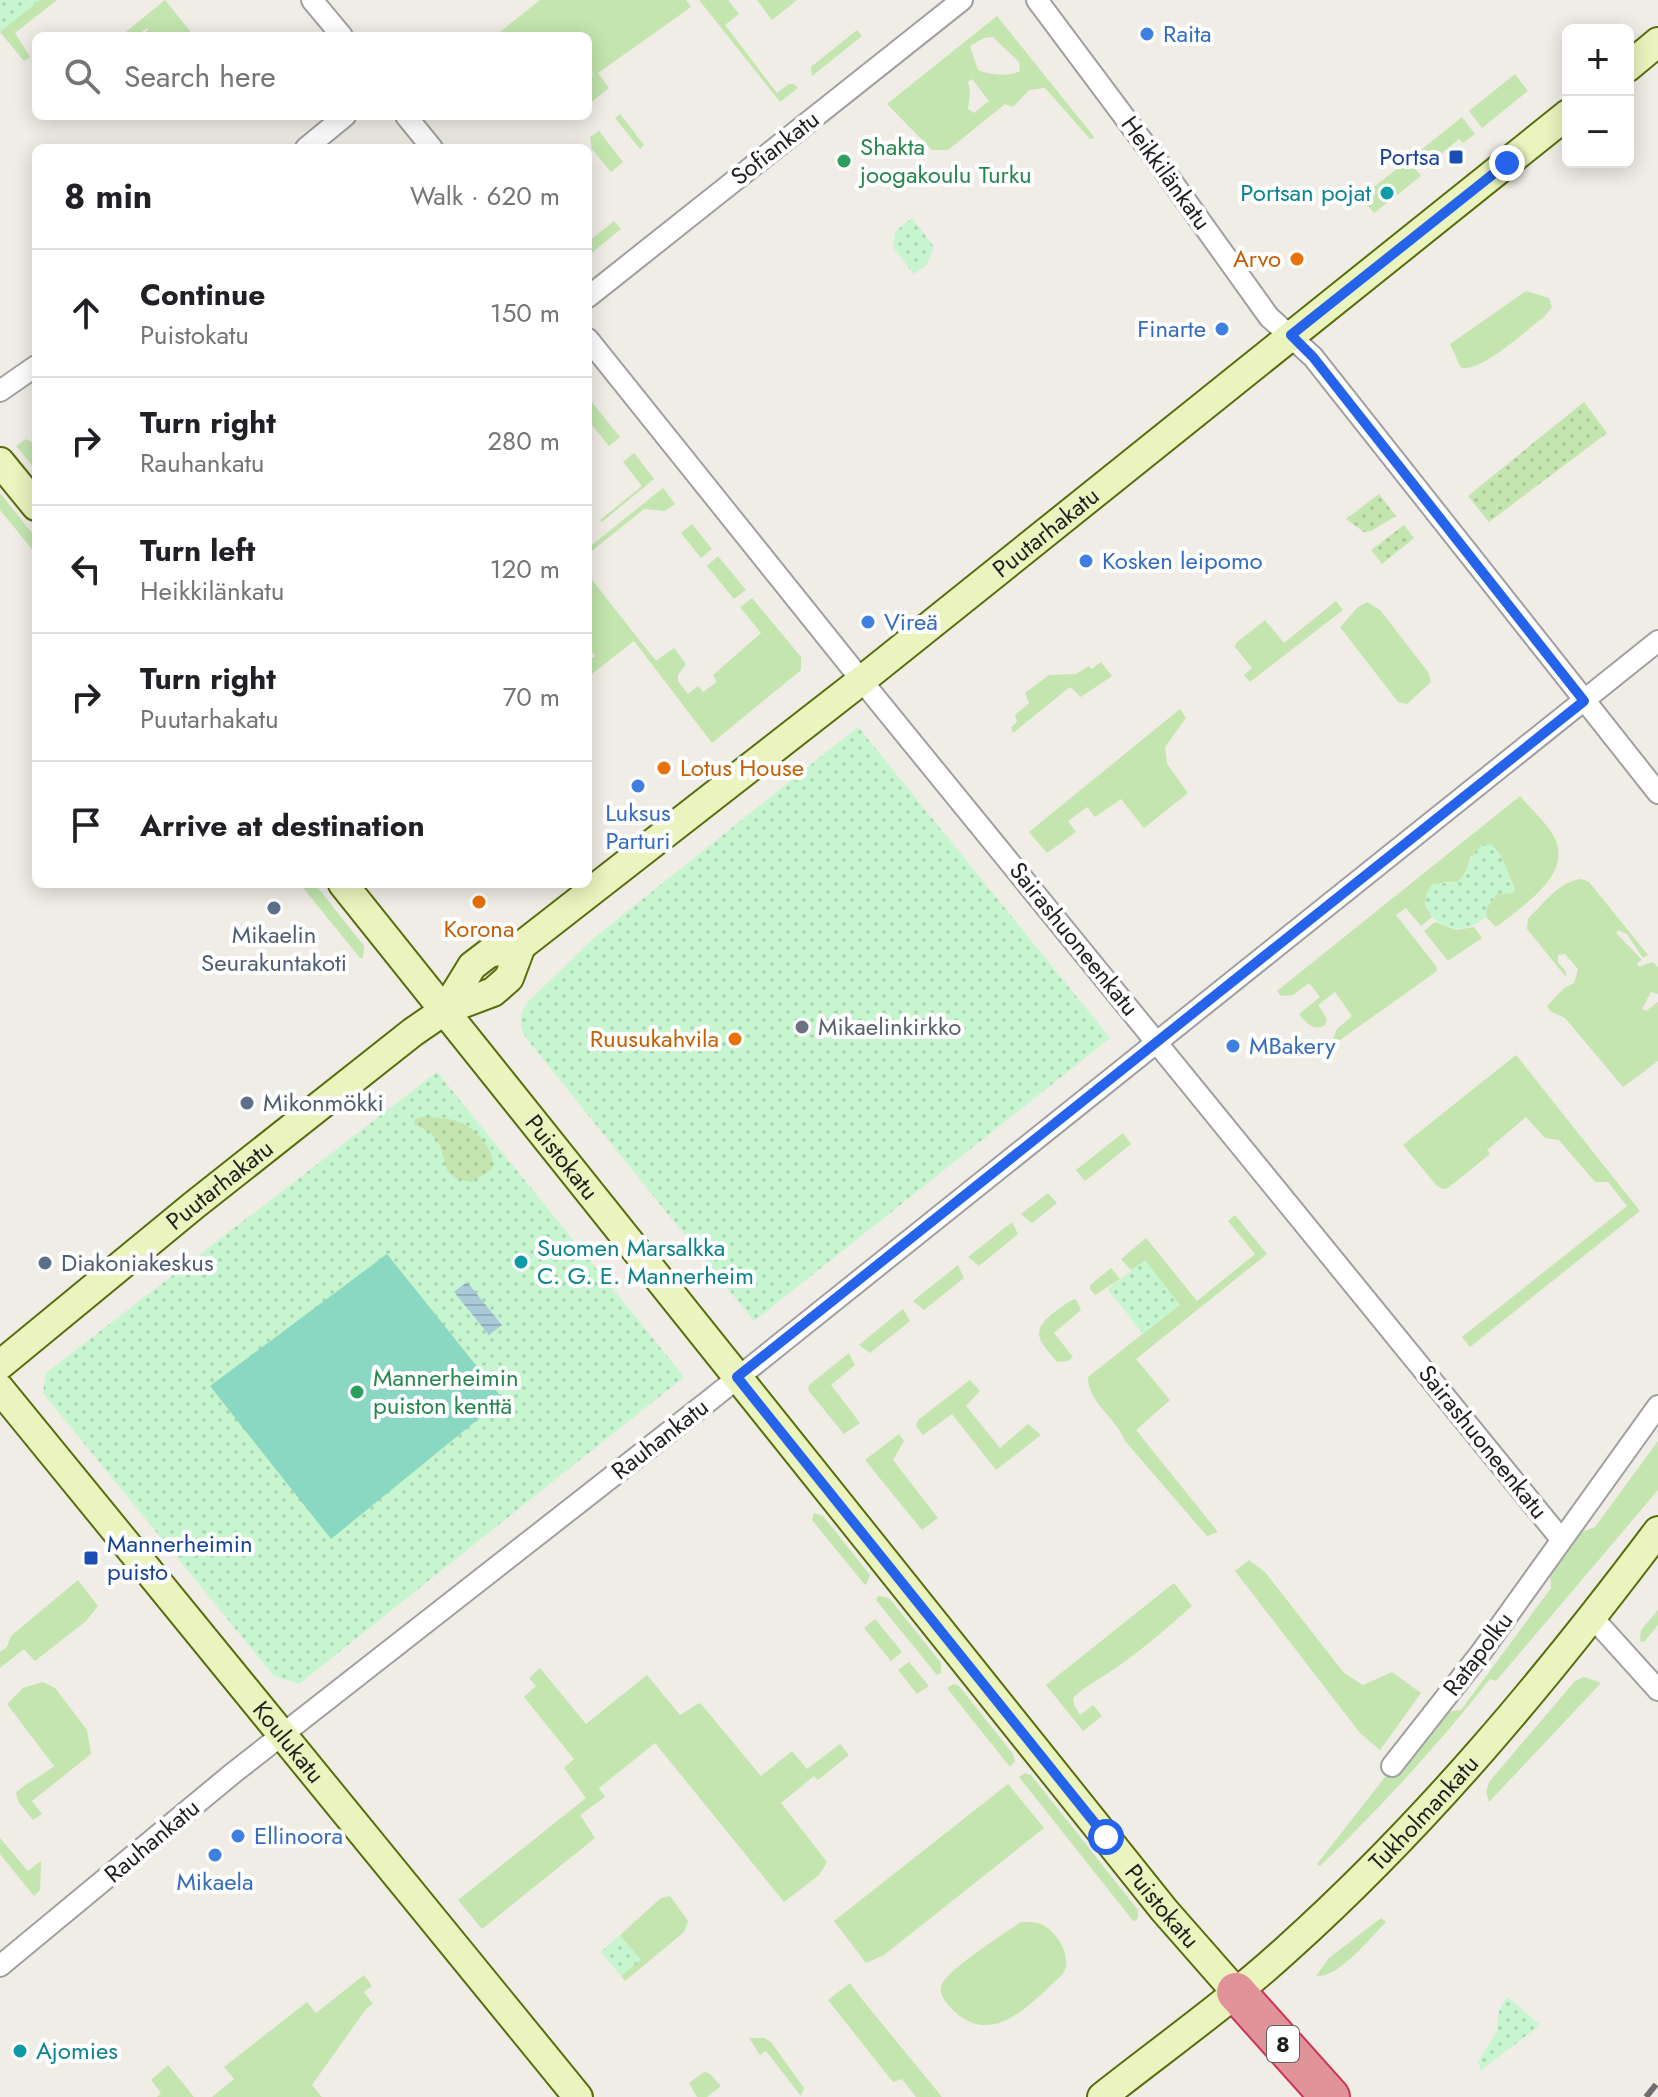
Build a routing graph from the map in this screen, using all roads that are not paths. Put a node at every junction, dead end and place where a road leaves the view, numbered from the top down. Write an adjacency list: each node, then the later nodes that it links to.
1 (312, 0): 4 (street)
2 (962, 0): 12 (street, Sofiankatu)
3 (1037, 0): 13 (street, Heikkilänkatu)
4 (339, 32)
5 (1658, 42): 6 (main road)
6 (1634, 62)
7 (1562, 119): 13 (main road, Puutarhakatu)
8 (340, 120): 10 (street)
9 (409, 120): 11 (street)
10 (311, 144)
11 (429, 144)
12 (592, 294)
13 (1291, 335): 20 (main road, Puutarhakatu); 21 (street, Heikkilänkatu)
14 (592, 344): 20 (street, Sairashuoneenkatu)
15 (32, 369): 16 (street)
16 (0, 391)
17 (0, 462): 18 (main road)
18 (32, 501)
19 (1658, 641): 21 (street, Rauhankatu)
20 (862, 680): 24 (main road, Puutarhakatu); 25 (street, Sairashuoneenkatu)
21 (1584, 701): 22 (street, Heikkilänkatu); 25 (street, Rauhankatu)
22 (1658, 793)
23 (346, 888): 24 (main road, Puistokatu / 8)
24 (445, 1010): 26 (main road, Puutarhakatu); 27 (main road, Puistokatu / 8)
25 (1158, 1042): 27 (street, Rauhankatu); 31 (street, Sairashuoneenkatu)
26 (0, 1365)
27 (737, 1377): 35 (street, Rauhankatu); 38 (main road, Puistokatu / 8)
28 (0, 1389): 35 (main road, Koulukatu)
29 (1658, 1406): 31 (street, Ratapolku)
30 (1658, 1531): 33 (main road, Tukholmankatu)
31 (1561, 1539): 36 (street, Ratapolku)
32 (1658, 1553): 33 (main road, Tukholmankatu)
33 (1593, 1618): 34 (street); 38 (main road, Tukholmankatu)
34 (1658, 1690)
35 (282, 1734): 37 (street, Rauhankatu); 39 (main road, Koulukatu)
36 (1392, 1766)
37 (0, 1966)
38 (1236, 1992): 40 (main road, Tukholmankatu); 41 (highway, Puistokatu / 8)
39 (578, 2097)
40 (1102, 2097)
41 (1330, 2097)

